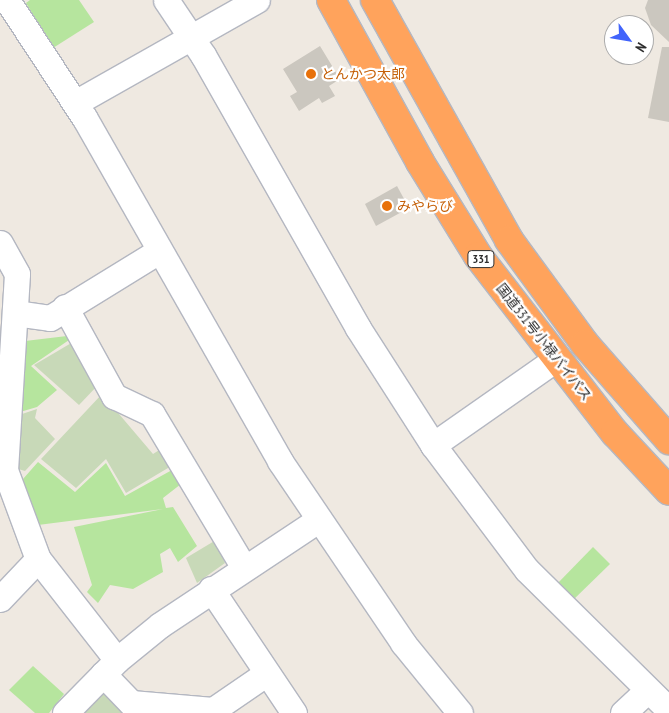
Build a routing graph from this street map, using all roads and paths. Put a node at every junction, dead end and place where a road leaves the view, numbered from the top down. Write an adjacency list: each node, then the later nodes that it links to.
1 (7, 0): 7 (street)
2 (166, 0): 6 (street)
3 (257, 0): 6 (street)
4 (331, 0): 12 (highway, 国道331号小禄バイパス / 331)
5 (375, 0): 13 (highway, 331)
6 (191, 36): 7 (street); 14 (street)
7 (75, 103): 9 (street)
8 (0, 243): 11 (street)
9 (159, 251): 10 (street); 17 (street)
10 (65, 308): 11 (street); 19 (street)
11 (14, 313): 16 (street)
12 (556, 359): 14 (street); 15 (highway, 国道331号小禄バイパス / 331)
13 (669, 440)
14 (433, 445): 24 (street)
15 (669, 491)
16 (6, 495): 18 (street)
17 (318, 520): 19 (street); 28 (street)
18 (38, 560): 21 (street); 22 (street)
19 (244, 568): 20 (street)
20 (211, 589): 22 (street); 23 (street)
21 (0, 599)
22 (110, 667): 23 (street); 26 (street)
23 (267, 673): 27 (street)
24 (647, 691): 25 (street); 29 (street)
25 (669, 710)
26 (65, 713)
27 (294, 713)
28 (460, 713)
29 (623, 713)

